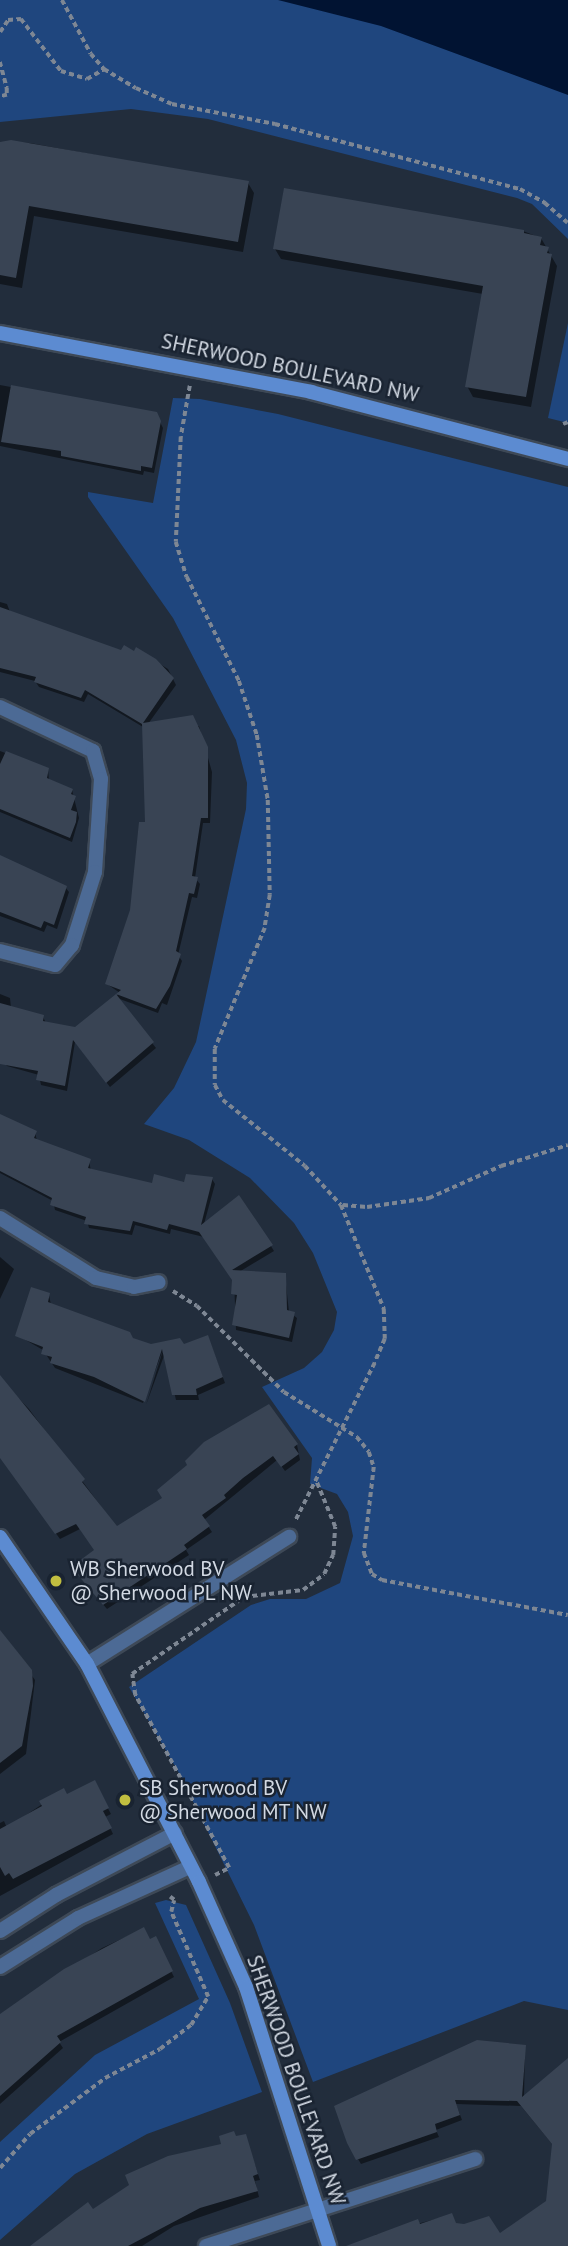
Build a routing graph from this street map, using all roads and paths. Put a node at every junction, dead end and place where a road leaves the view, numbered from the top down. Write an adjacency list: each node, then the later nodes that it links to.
1 (62, 0): 4 (path)
2 (0, 32): 4 (path)
3 (0, 62): 5 (path)
4 (104, 69): 6 (path)
5 (0, 97)
6 (568, 223)
7 (0, 333): 8 (street, SHERWOOD BOULEVARD NW)
8 (194, 368): 9 (street, SHERWOOD BOULEVARD NW); 13 (path)
9 (568, 459)
10 (0, 708): 11 (street)
11 (0, 951)
12 (568, 1145): 13 (path)
13 (341, 1205): 16 (path)
14 (0, 1218): 15 (street)
15 (159, 1282): 16 (path)
16 (341, 1426): 17 (path); 22 (path)
17 (316, 1481): 19 (path); 26 (path)
18 (0, 1537): 21 (street, SHERWOOD BOULEVARD NW)
19 (289, 1537): 23 (street)
20 (0, 1548): 21 (street, SHERWOOD BOULEVARD NW)
21 (17, 1563): 23 (street, SHERWOOD BOULEVARD NW)
22 (568, 1615)
23 (87, 1664): 24 (street, SHERWOOD BOULEVARD NW)
24 (175, 1833): 25 (street, SHERWOOD BOULEVARD NW); 28 (street)
25 (190, 1867): 29 (street); 32 (street, SHERWOOD BOULEVARD NW)
26 (229, 1868)
27 (168, 1897): 31 (path)
28 (0, 1931)
29 (0, 1967)
30 (475, 2160): 32 (street)
31 (0, 2168)
32 (318, 2210): 33 (street); 34 (street, SHERWOOD BOULEVARD NW)
33 (206, 2246)
34 (329, 2246)

